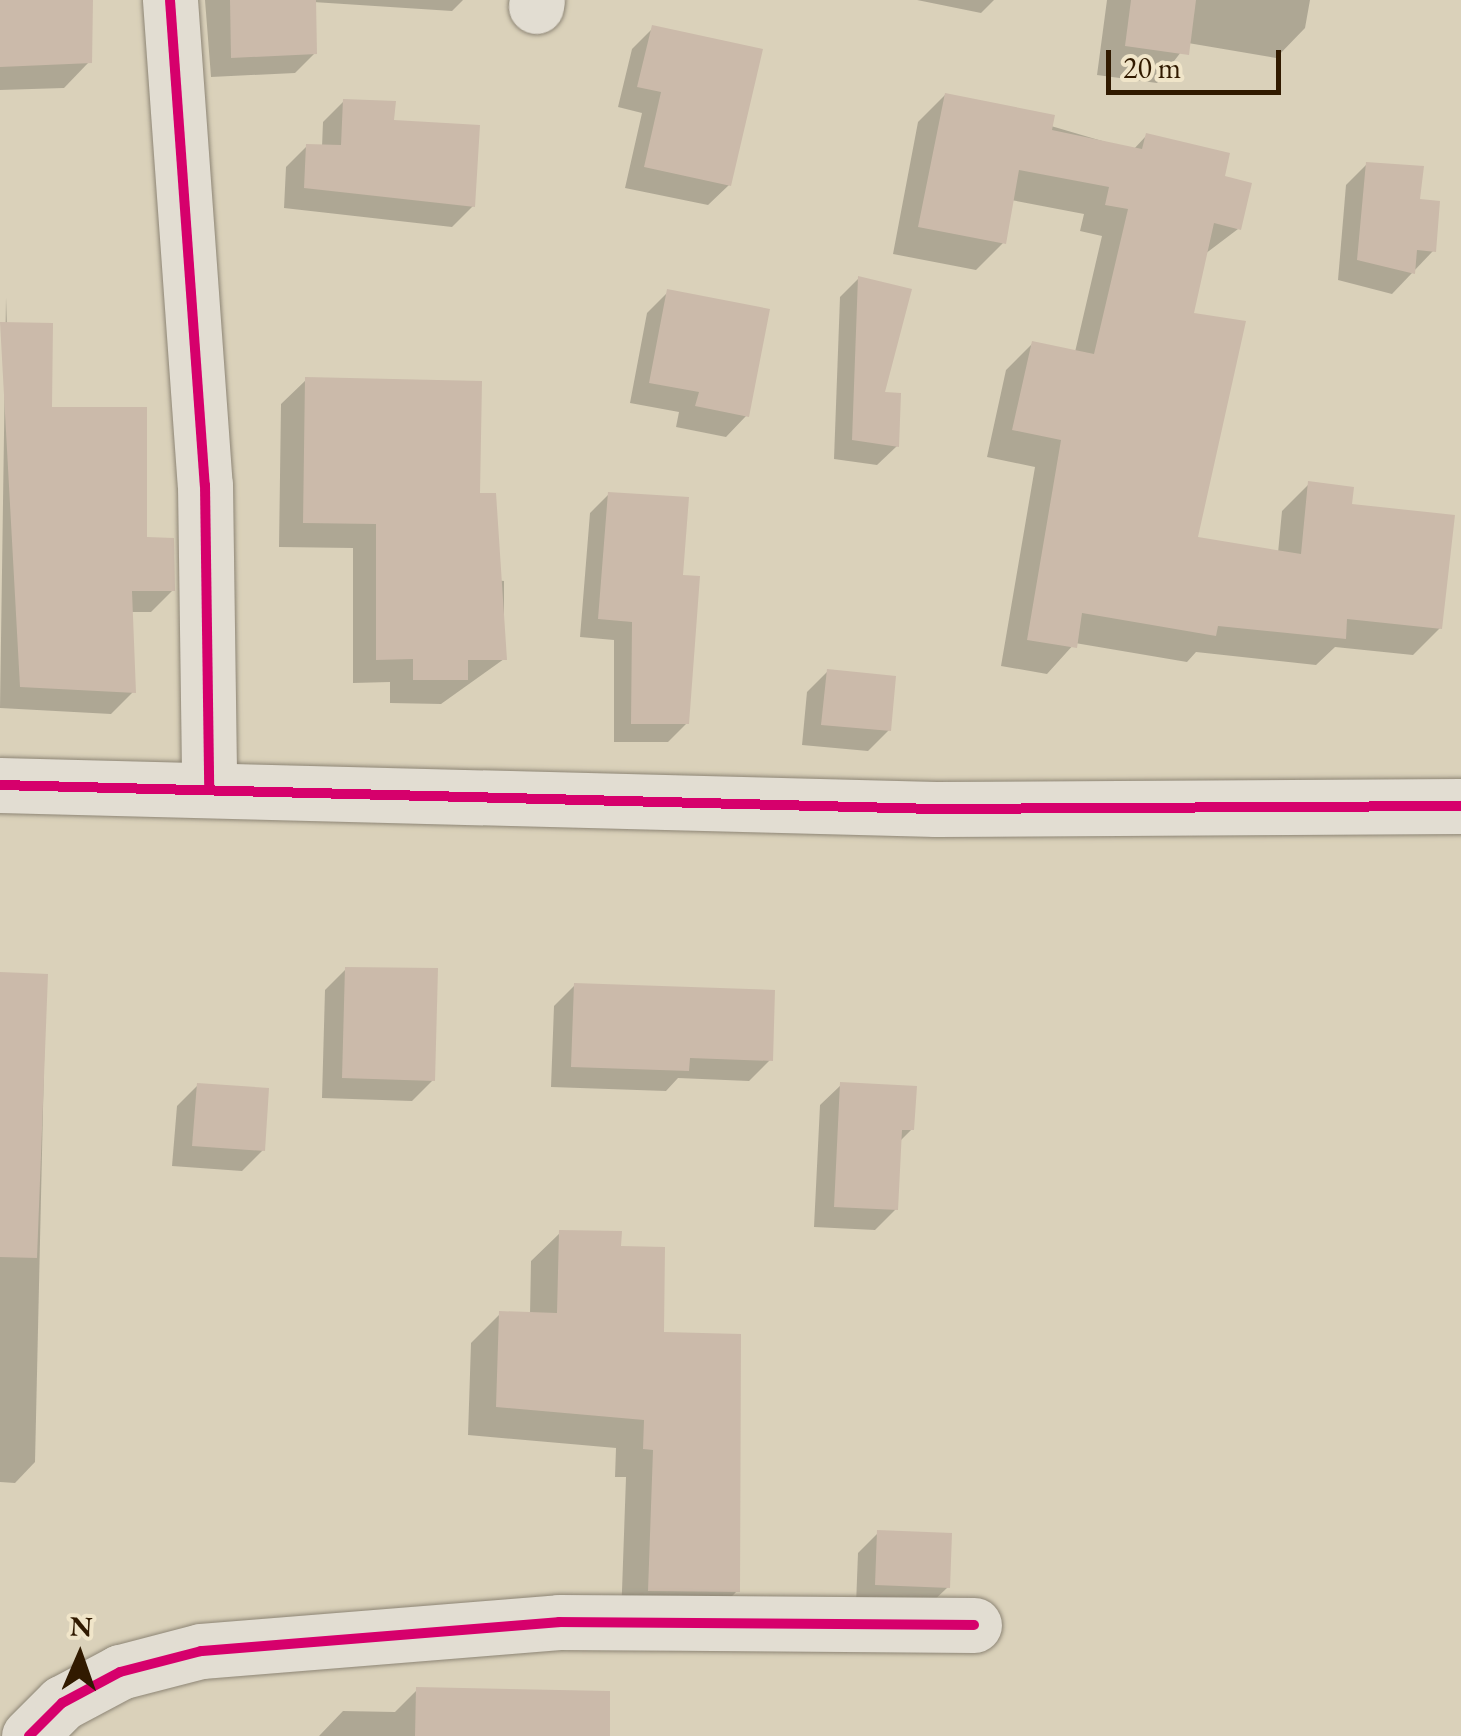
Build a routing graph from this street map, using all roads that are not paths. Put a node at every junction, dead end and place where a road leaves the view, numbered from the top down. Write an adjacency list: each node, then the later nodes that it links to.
1 (170, 0): 3 (street)
2 (0, 785): 3 (street)
3 (209, 786): 4 (street)
4 (1461, 806)
5 (974, 1626): 6 (street)
6 (29, 1736)

